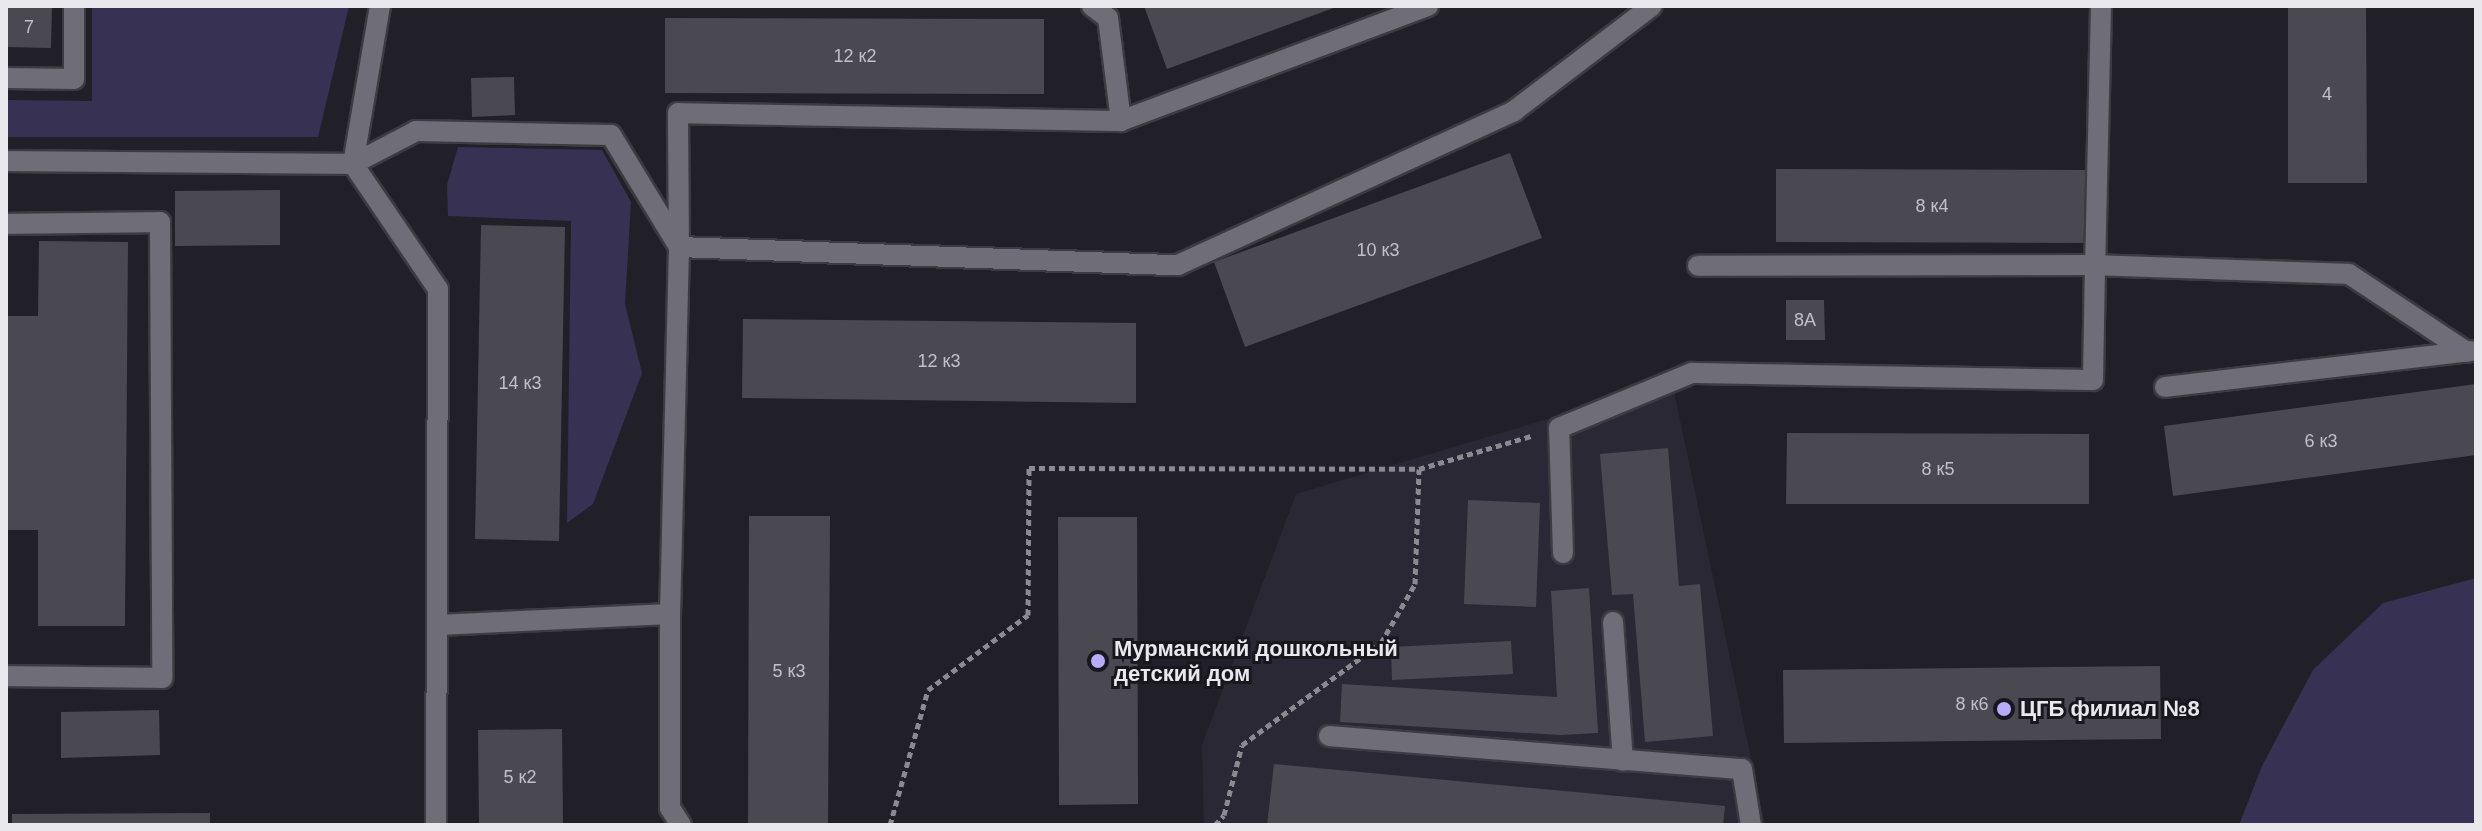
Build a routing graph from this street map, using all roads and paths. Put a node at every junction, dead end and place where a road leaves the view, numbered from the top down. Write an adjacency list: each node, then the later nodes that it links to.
1 (74, 6): 7 (lane)
2 (380, 6): 10 (lane)
3 (1092, 6): 8 (lane)
4 (1428, 6): 8 (lane)
5 (1652, 6): 12 (lane)
6 (2101, 6): 13 (lane)
7 (6, 78)
8 (1121, 121): 12 (lane)
9 (6, 161): 10 (lane)
10 (353, 164): 12 (lane); 22 (lane)
11 (6, 224): 23 (lane)
12 (679, 247): 20 (lane)
13 (2095, 265): 14 (lane); 15 (lane); 17 (lane)
14 (1698, 266)
15 (2472, 351): 16 (lane)
16 (2165, 387)
17 (1559, 428): 18 (path); 19 (lane)
18 (1419, 469): 28 (path); 29 (path)
19 (1563, 553)
20 (670, 614): 22 (lane); 27 (lane)
21 (1613, 622): 25 (lane)
22 (437, 625): 26 (lane)
23 (6, 676)
24 (1329, 736): 25 (lane)
25 (1623, 761): 30 (lane)
26 (436, 825)
27 (681, 825)
28 (890, 825)
29 (1215, 825)
30 (1751, 825)

